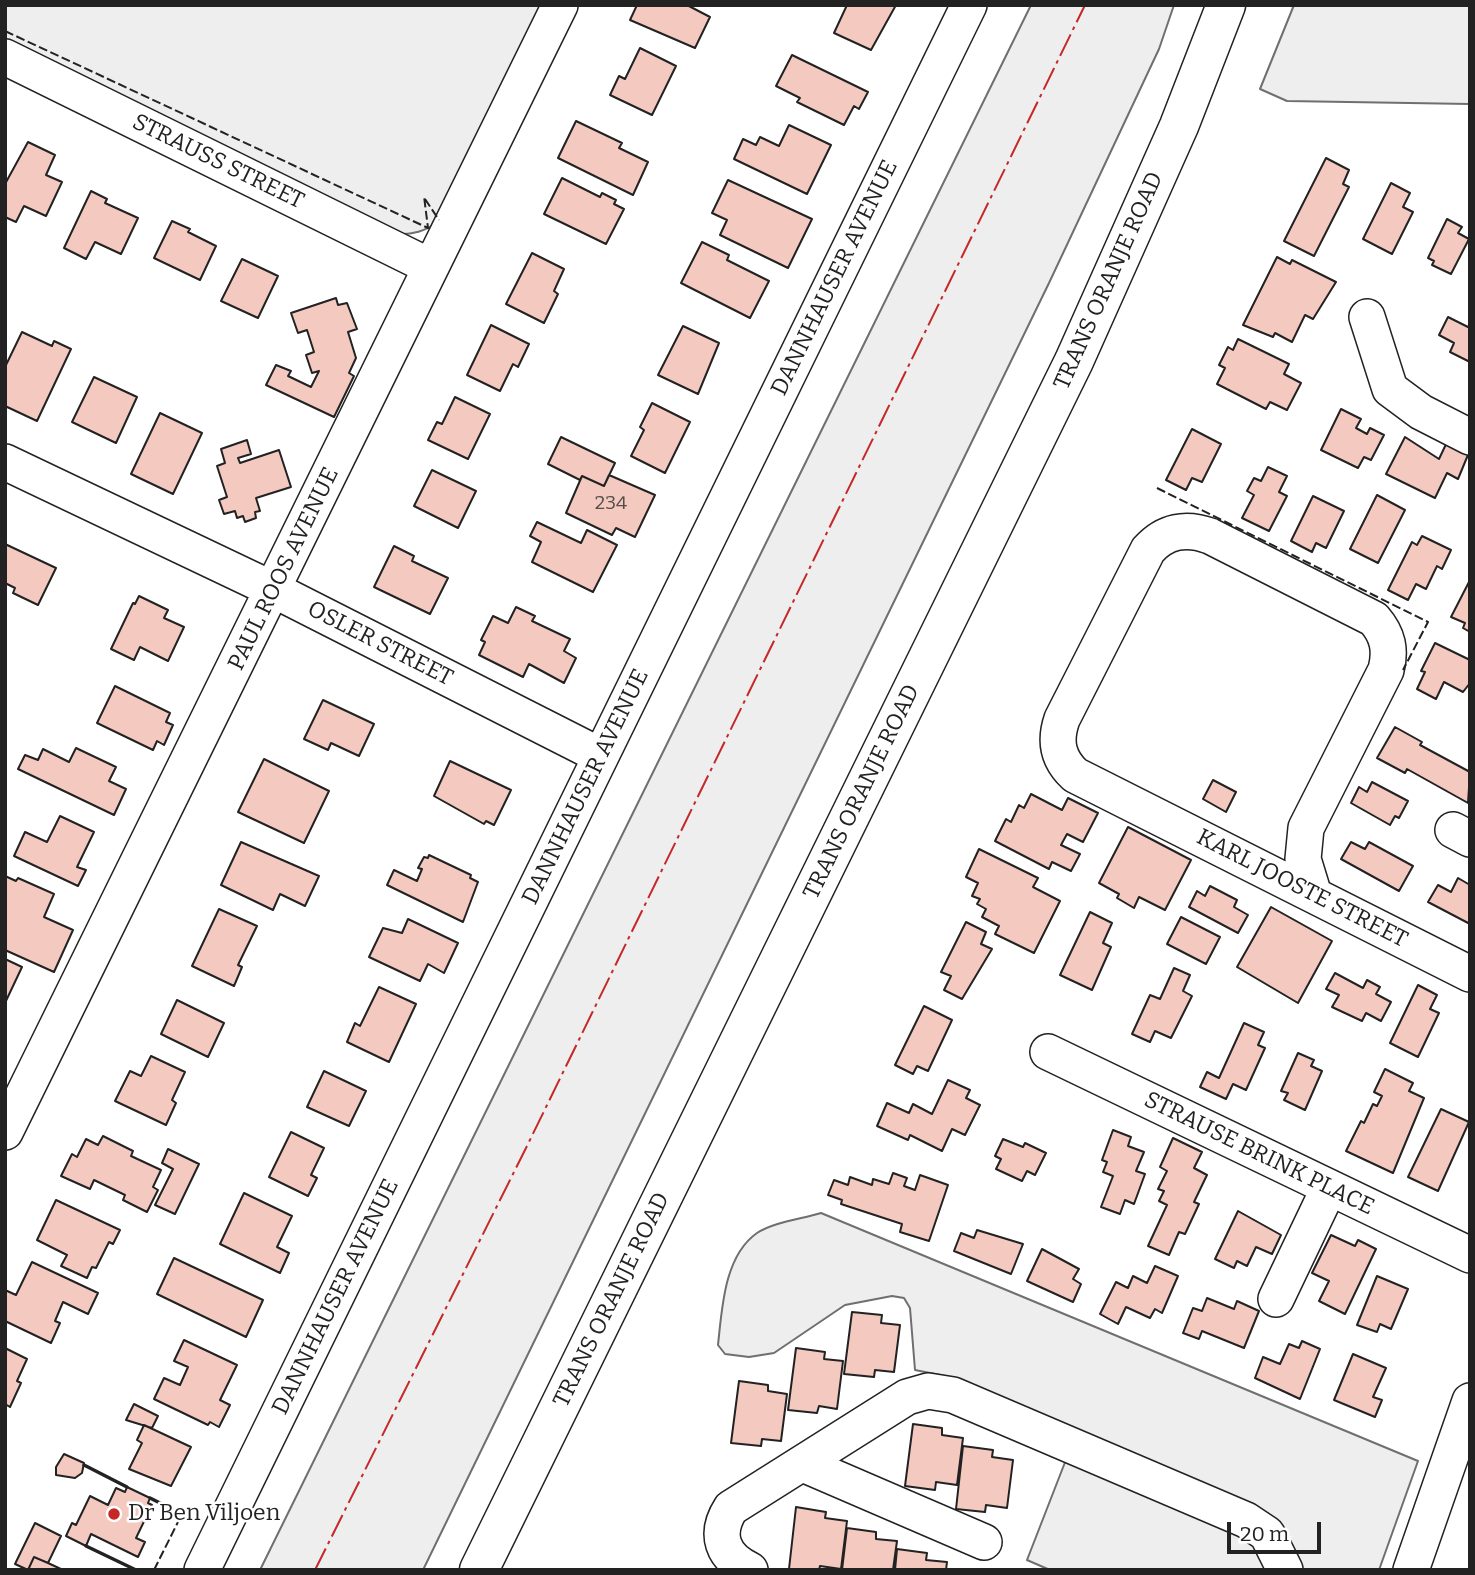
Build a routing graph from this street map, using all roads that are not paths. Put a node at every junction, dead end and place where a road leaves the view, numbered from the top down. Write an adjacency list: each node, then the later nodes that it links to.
1 (560, 5): 5 (street, PAUL ROOS AVENUE)
2 (969, 5): 10 (street, DANNHAUSER AVENUE)
3 (1226, 5): 22 (main road, TRANS ORANJE ROAD)
4 (5, 57): 5 (street, STRAUSS STREET)
5 (431, 267): 9 (street, PAUL ROOS AVENUE)
6 (1367, 317): 7 (street)
7 (1470, 437)
8 (5, 462): 9 (street, OSLER STREET)
9 (274, 590): 10 (street, OSLER STREET); 14 (street, PAUL ROOS AVENUE)
10 (601, 756): 21 (street, DANNHAUSER AVENUE)
11 (1314, 895): 11 (street, KARL JOOSTE STREET); 12 (street, KARL JOOSTE STREET)
12 (1470, 974)
13 (1048, 1052): 15 (street, STRAUSE BRINK PLACE)
14 (5, 1132)
15 (1329, 1188): 16 (street, STRAUSE BRINK PLACE); 17 (street)
16 (1470, 1255)
17 (1276, 1299)
18 (1470, 1401): 25 (street)
19 (803, 1464): 20 (street); 23 (street); 24 (street)
20 (984, 1542)
21 (202, 1570)
22 (479, 1570)
23 (750, 1570)
24 (1285, 1570)
25 (1411, 1570)

